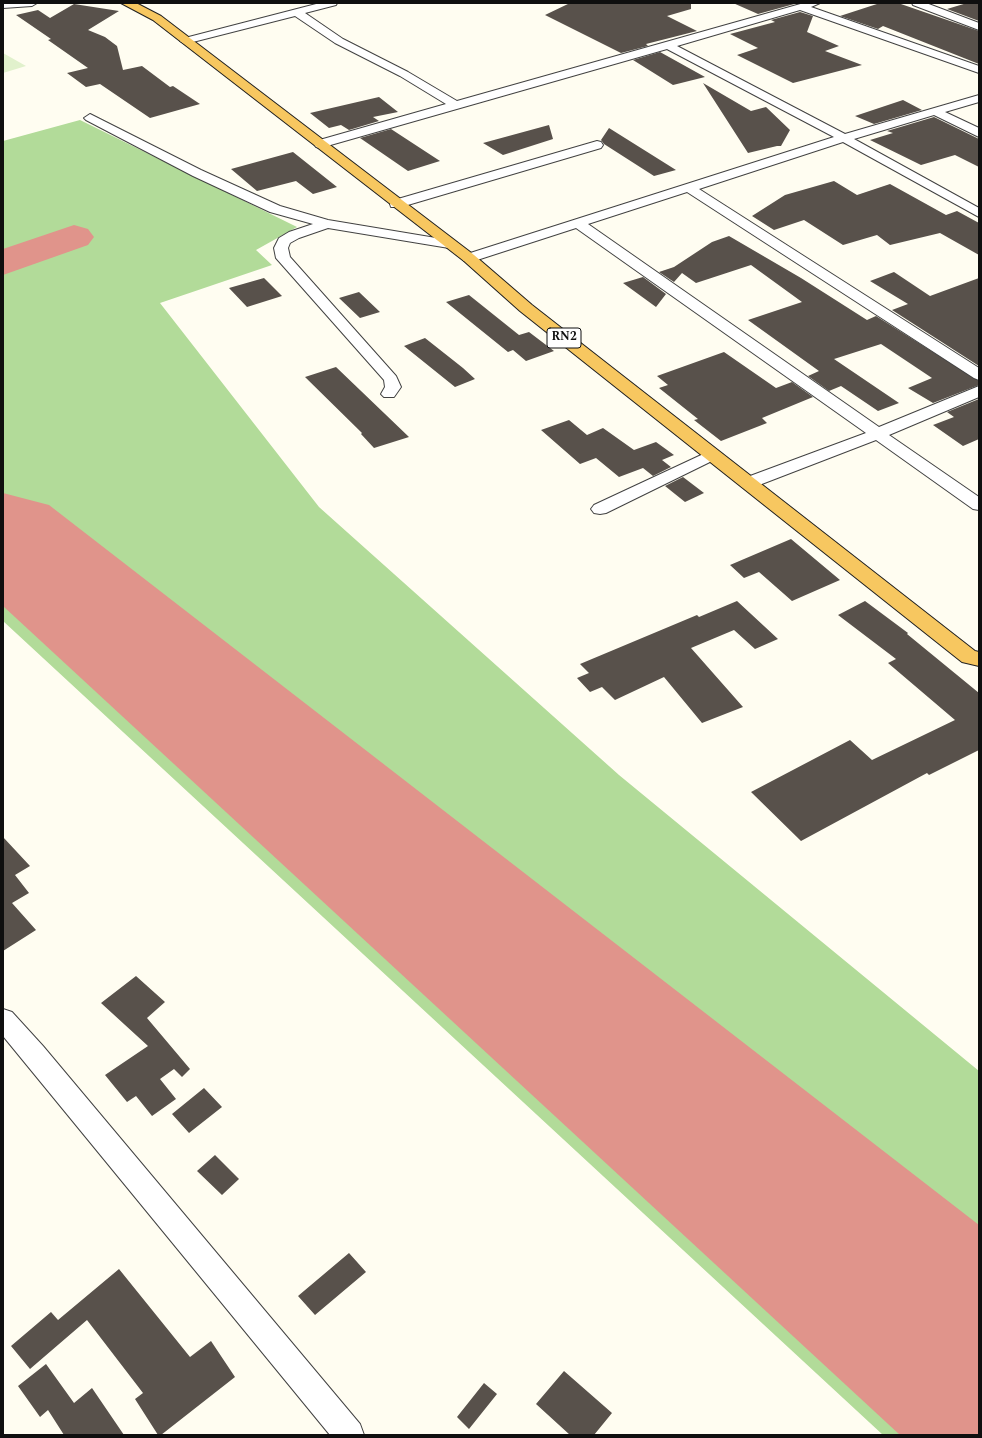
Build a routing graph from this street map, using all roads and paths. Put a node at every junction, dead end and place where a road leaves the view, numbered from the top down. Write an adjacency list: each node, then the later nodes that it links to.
1 (32, 3): 6 (street)
2 (127, 3): 8 (highway, RN2)
3 (332, 3): 9 (street)
4 (815, 3): 7 (street)
5 (918, 3): 10 (street)
6 (3, 5)
7 (800, 7): 12 (street); 13 (street)
8 (148, 8): 11 (highway, RN2)
9 (297, 12): 11 (street); 15 (street)
10 (979, 27)
11 (185, 41): 20 (highway, RN2)
12 (668, 45): 15 (street); 19 (street)
13 (979, 70)
14 (979, 98): 16 (street)
15 (455, 105): 20 (street)
16 (937, 112): 18 (street); 19 (street)
17 (90, 118): 26 (street)
18 (979, 133)
19 (844, 138): 22 (street); 24 (street)
20 (320, 144): 23 (highway, RN2)
21 (596, 146): 23 (street)
22 (688, 187): 25 (street); 29 (street)
23 (396, 204): 27 (highway, RN2)
24 (979, 213)
25 (578, 223): 28 (street); 32 (street)
26 (327, 224): 27 (street); 31 (street)
27 (449, 244): 28 (highway, RN2)
28 (468, 258): 33 (highway, RN2)
29 (979, 375)
30 (979, 391): 32 (street)
31 (390, 394)
32 (877, 434): 34 (street); 35 (street)
33 (712, 455): 34 (highway, RN2); 36 (street)
34 (748, 482): 37 (highway, RN2)
35 (979, 505)
36 (600, 509)
37 (976, 661)
38 (3, 1019): 39 (street)
39 (349, 1435)

